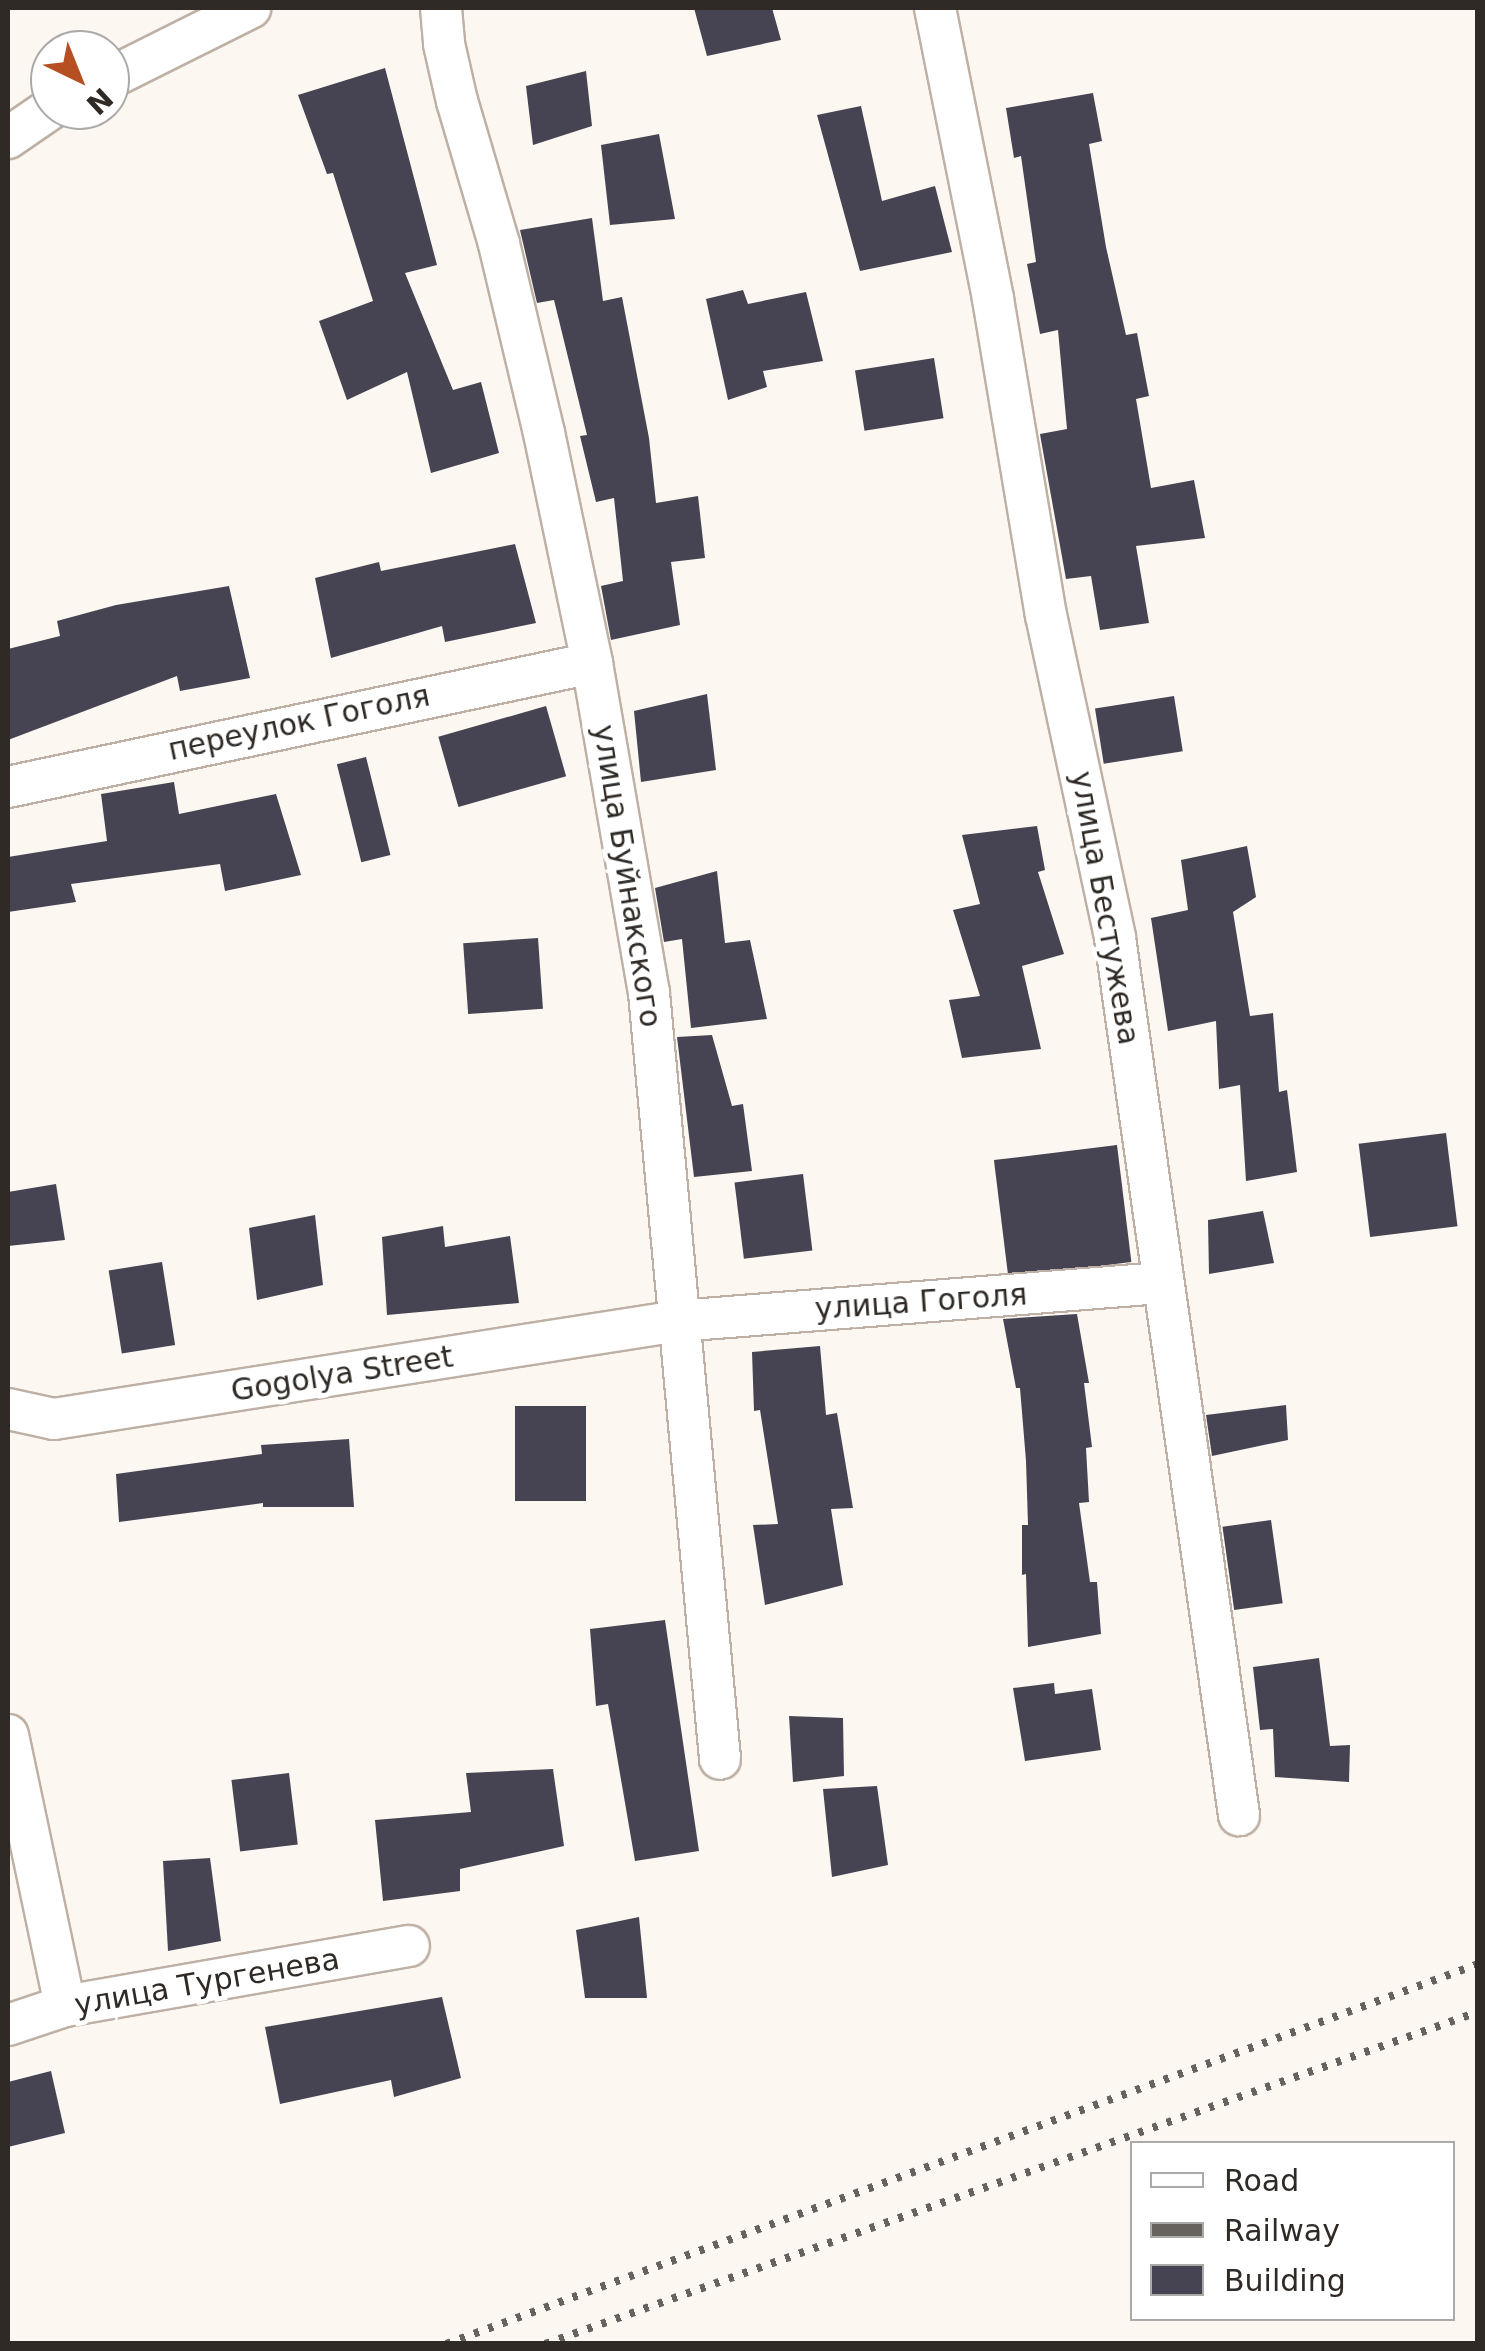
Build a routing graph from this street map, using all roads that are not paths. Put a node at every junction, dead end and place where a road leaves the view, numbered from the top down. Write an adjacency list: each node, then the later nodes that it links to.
1 (250, 8): 4 (street)
2 (442, 8): 7 (street, улица Буйнакского)
3 (935, 8): 9 (street, улица Бестужева)
4 (130, 68)
5 (30, 123): 6 (street)
6 (8, 138)
7 (592, 663): 8 (street, переулок Гоголя); 10 (street, улица Буйнакского)
8 (8, 787)
9 (1164, 1283): 10 (street, улица Гоголя); 14 (street, улица Бестужева)
10 (678, 1321): 11 (street, Gogolya Street); 13 (street, улица Буйнакского)
11 (8, 1410)
12 (8, 1735): 16 (street)
13 (720, 1759)
14 (1240, 1815)
15 (409, 1946): 16 (street, улица Тургенева)
16 (65, 2006): 17 (street, улица Тургенева)
17 (8, 2026)

